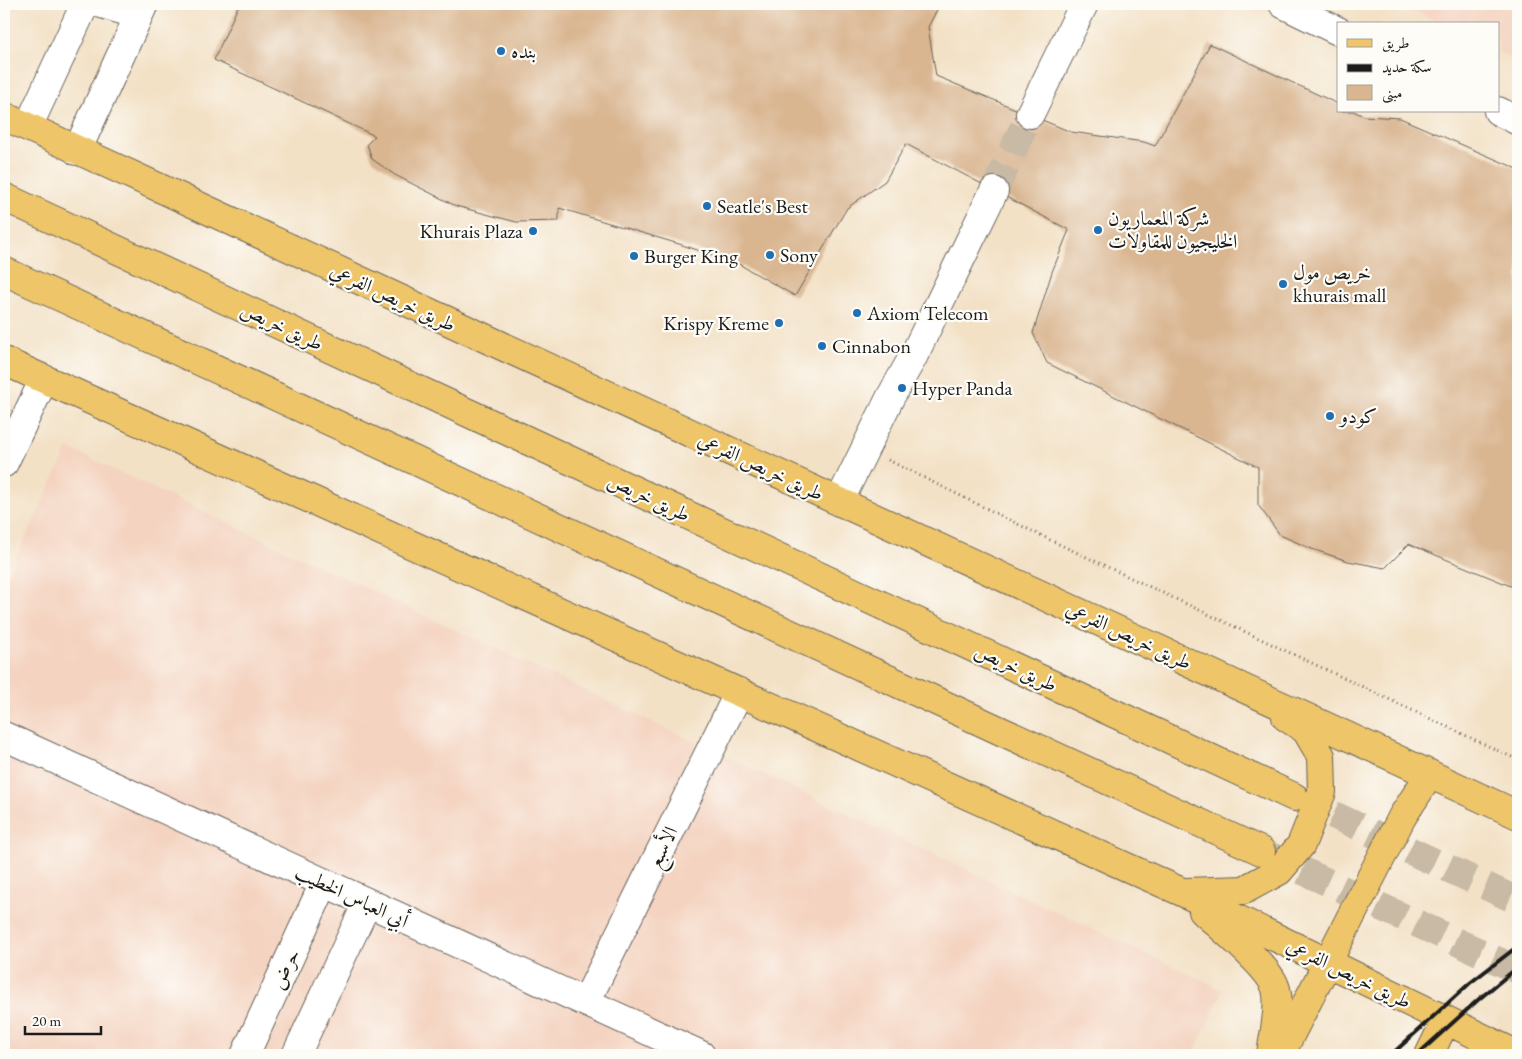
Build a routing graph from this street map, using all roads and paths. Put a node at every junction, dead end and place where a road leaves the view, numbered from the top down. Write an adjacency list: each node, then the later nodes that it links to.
1 (85, 4): 11 (street)
2 (102, 4): 5 (street)
3 (1084, 4): 8 (street)
4 (1283, 4): 6 (street)
5 (141, 10): 12 (street)
6 (1337, 31)
7 (1500, 112): 10 (street)
8 (1030, 114)
9 (4, 116): 11 (main road, طريق خريص الفرعي)
10 (1518, 121)
11 (28, 127): 12 (main road, طريق خريص الفرعي)
12 (77, 151): 21 (main road, طريق خريص الفرعي)
13 (994, 190): 19 (street)
14 (4, 196): 27 (main road, طريق خريص)
15 (4, 272): 29 (main road)
16 (4, 362): 17 (main road, طريق خريص الفرعي)
17 (44, 379): 20 (street); 23 (main road, طريق خريص الفرعي)
18 (4, 412): 20 (street)
19 (865, 449): 21 (street); 25 (path)
20 (9, 452)
21 (839, 502): 22 (main road, طريق خريص الفرعي)
22 (1244, 689): 26 (main road, طريق خريص الفرعي); 31 (main road)
23 (739, 692): 31 (main road, طريق خريص الفرعي); 34 (street, الأسبع)
24 (4, 736): 30 (street, أبي العباس الخطيب)
25 (1518, 760)
26 (1430, 774): 28 (main road, طريق خريص الفرعي); 33 (main road)
27 (1294, 796)
28 (1518, 815)
29 (1261, 852)
30 (324, 884): 32 (street, أبي العباس الخطيب); 36 (street, حرض)
31 (1182, 892): 33 (main road, طريق خريص الفرعي); 39 (main road)
32 (367, 903): 34 (street, أبي العباس الخطيب); 37 (street)
33 (1328, 963): 35 (main road, طريق خريص الفرعي); 40 (main road)
34 (586, 1002): 38 (street, أبي العباس الخطيب)
35 (1446, 1020): 41 (main road); 42 (main road, طريق خريص الفرعي)
36 (245, 1055)
37 (296, 1055)
38 (701, 1055)
39 (1271, 1055)
40 (1280, 1055)
41 (1429, 1055)
42 (1518, 1055)

